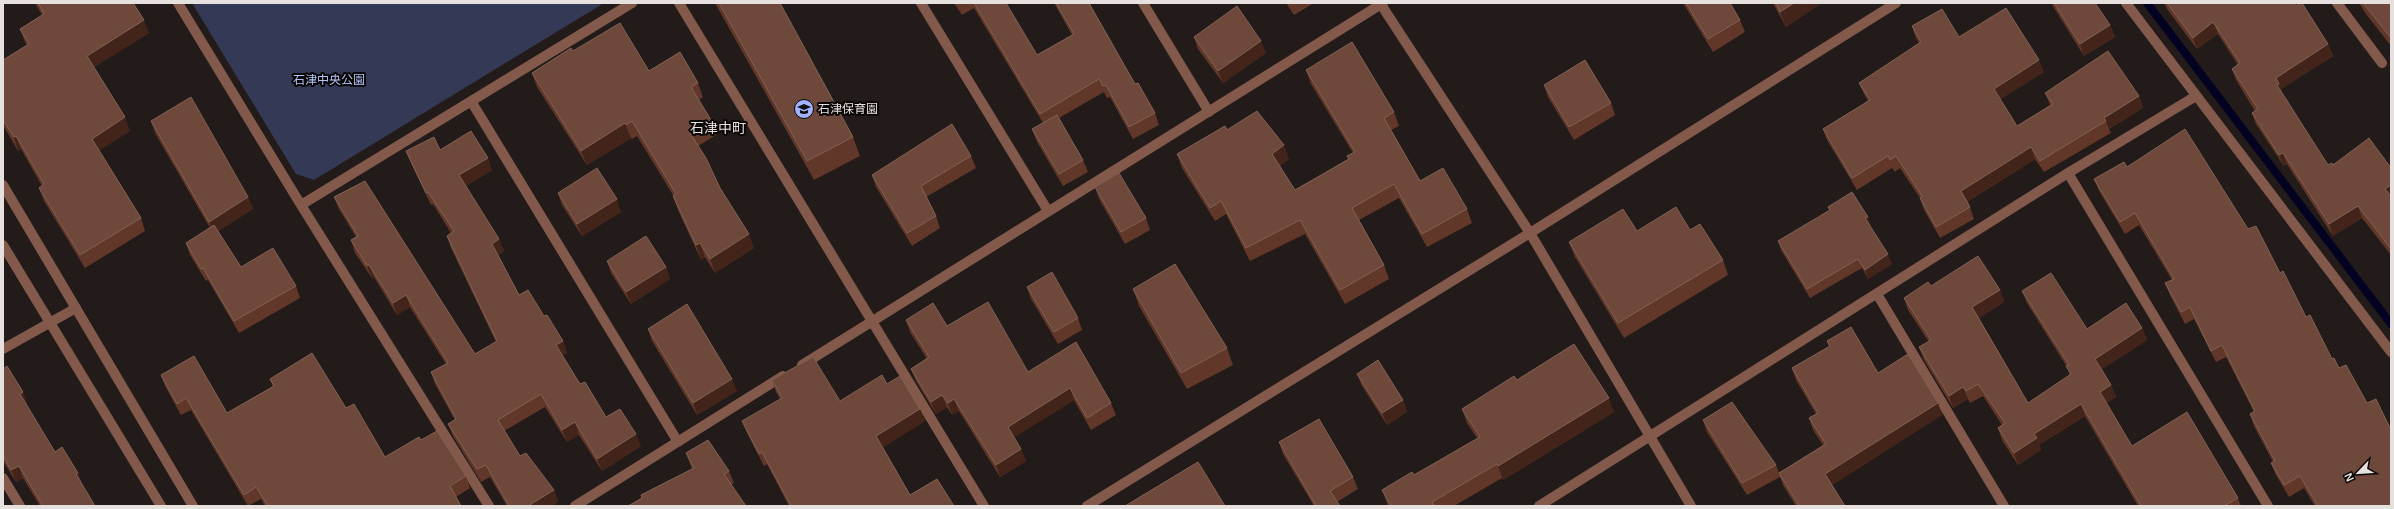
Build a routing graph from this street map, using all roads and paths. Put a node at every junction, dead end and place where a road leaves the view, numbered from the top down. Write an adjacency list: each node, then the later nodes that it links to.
1 (178, 3): 16 (street)
2 (632, 3): 12 (street)
3 (679, 3): 22 (street)
4 (921, 3): 17 (street)
5 (1143, 3): 13 (street)
6 (1381, 3): 13 (street); 18 (street)
7 (1896, 3): 18 (street)
8 (2337, 3): 10 (street)
9 (2130, 5): 11 (street)
10 (2382, 63)
11 (2196, 96): 14 (street); 25 (street)
12 (471, 101): 16 (street); 27 (street)
13 (1209, 112): 17 (street)
14 (2068, 173): 20 (street); 39 (street)
15 (3, 185): 21 (street)
16 (301, 205): 32 (street)
17 (1048, 211): 22 (street)
18 (1530, 233): 26 (street); 35 (street)
19 (3, 245): 23 (street)
20 (1877, 294): 26 (street); 38 (street)
21 (76, 308): 23 (street); 31 (street)
22 (871, 321): 27 (street); 34 (street)
23 (51, 322): 24 (street); 30 (street)
24 (3, 349)
25 (2391, 352)
26 (1650, 438): 36 (street); 37 (street)
27 (678, 442): 33 (street)
28 (3, 478): 29 (street)
29 (20, 506)
30 (161, 506)
31 (193, 506)
32 (489, 506)
33 (575, 506)
34 (984, 506)
35 (1087, 506)
36 (1539, 506)
37 (1691, 506)
38 (2004, 506)
39 (2268, 506)

